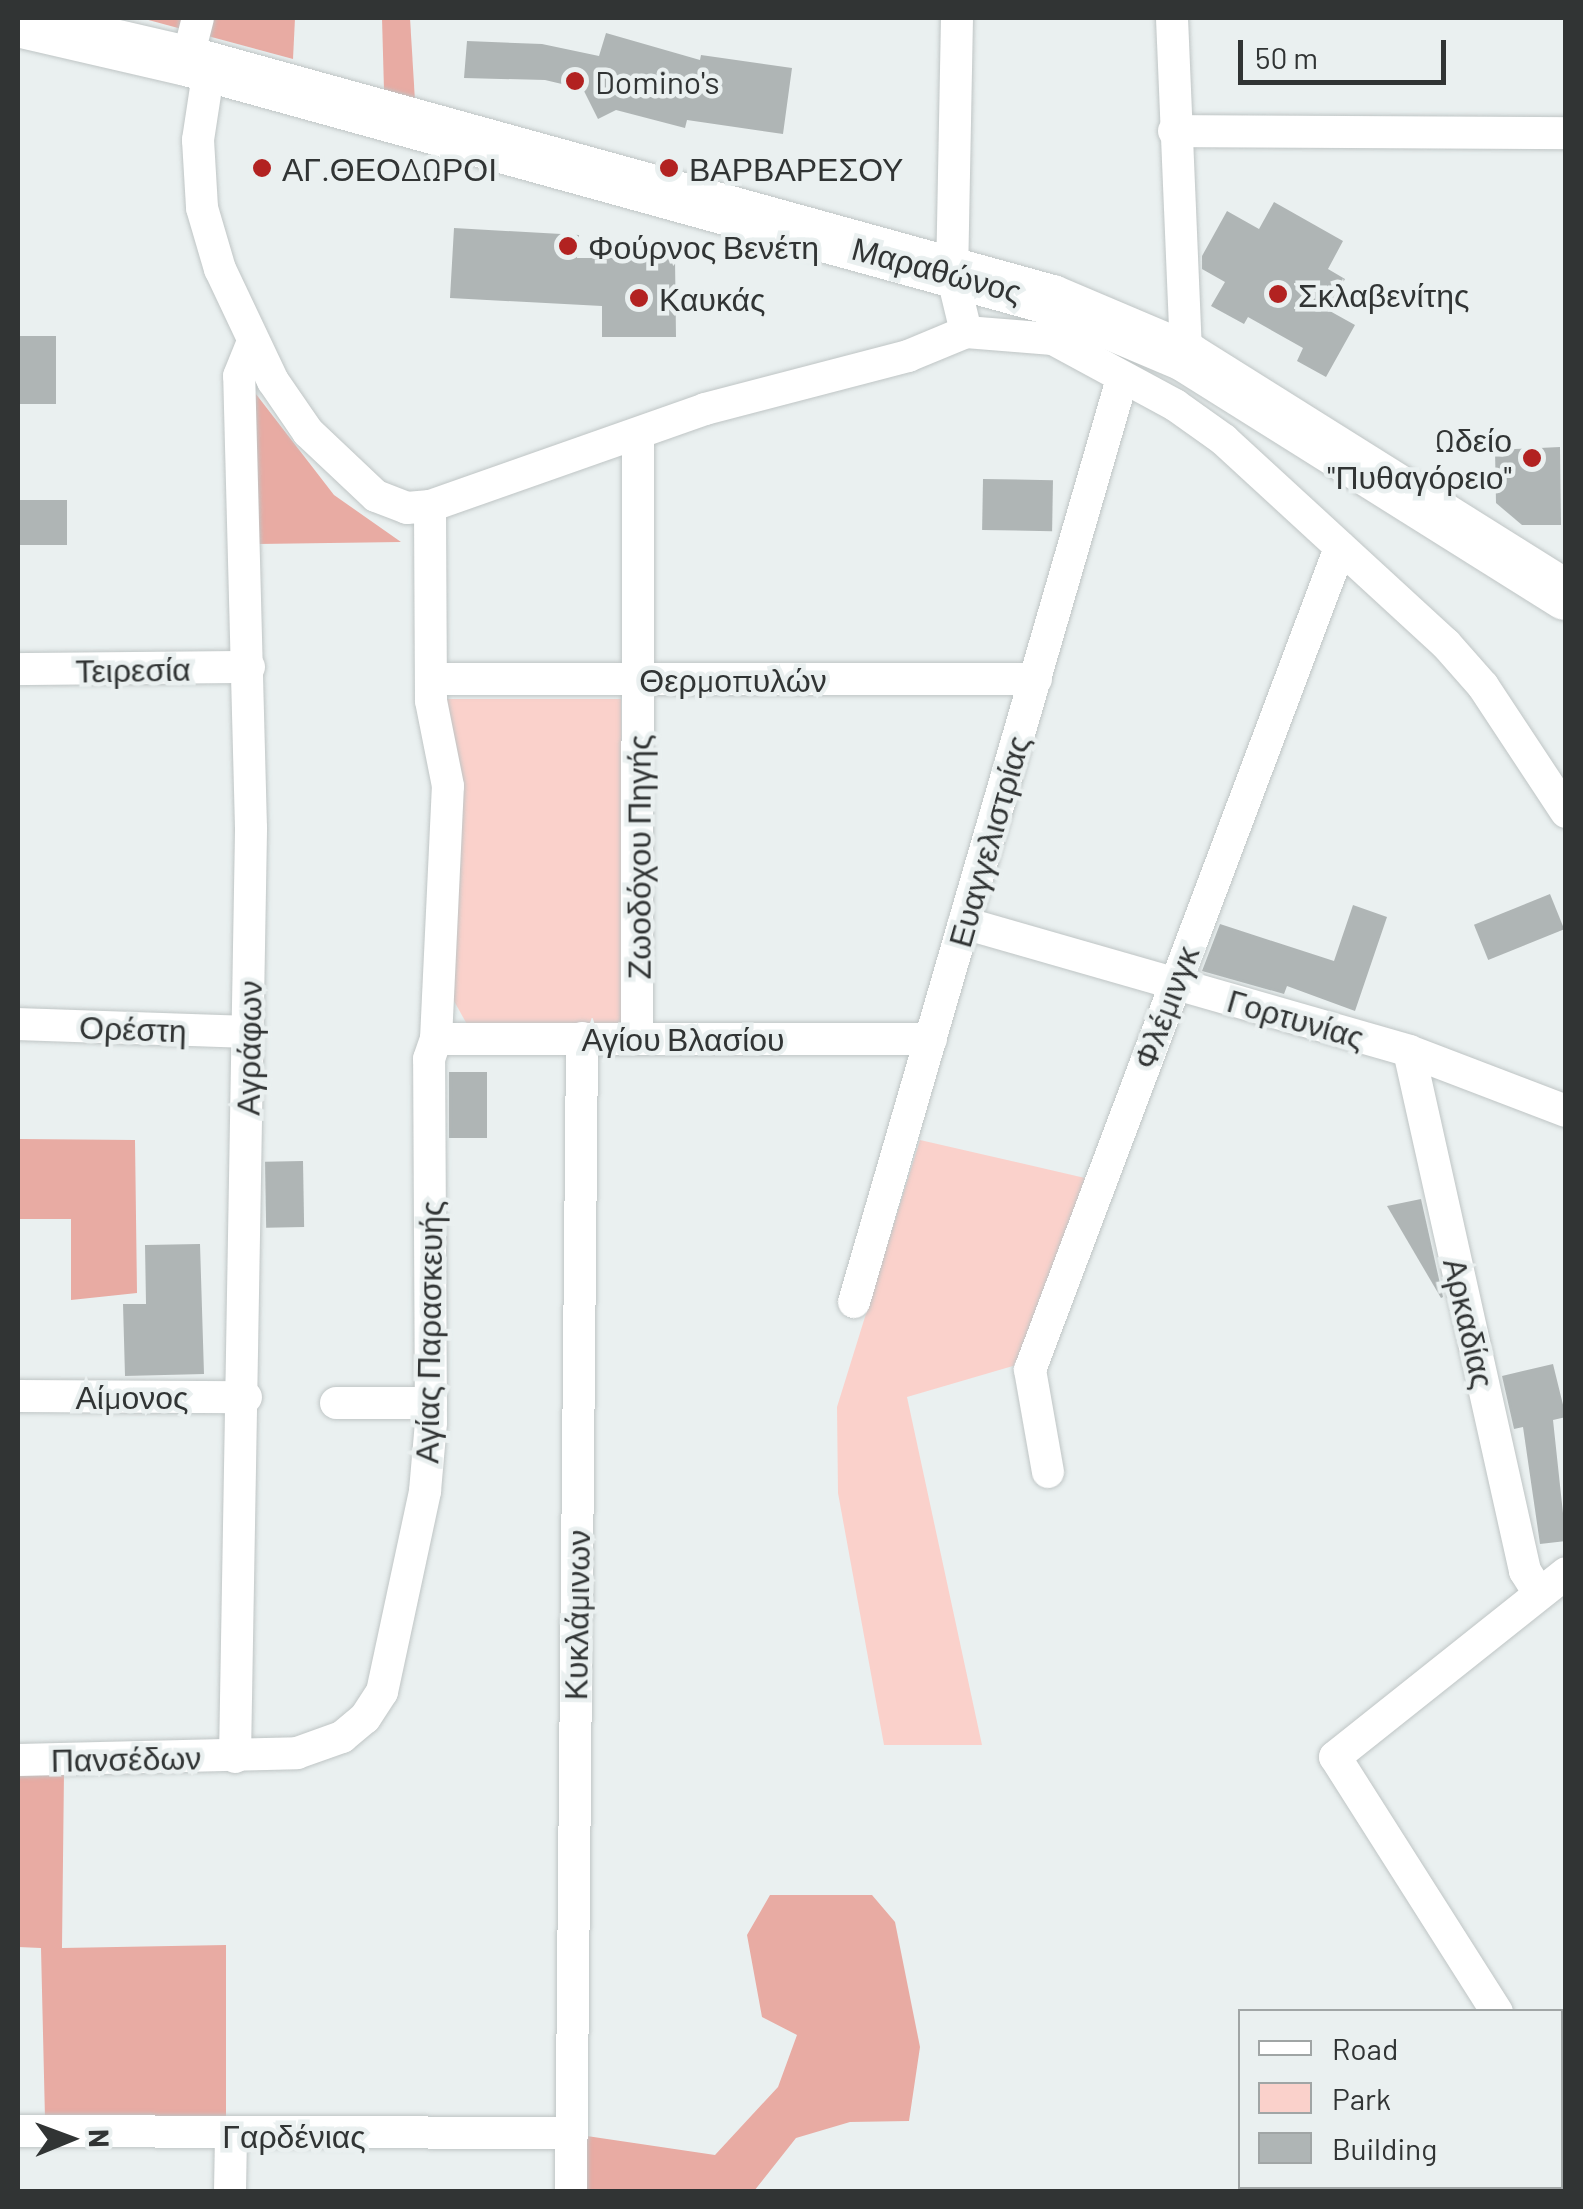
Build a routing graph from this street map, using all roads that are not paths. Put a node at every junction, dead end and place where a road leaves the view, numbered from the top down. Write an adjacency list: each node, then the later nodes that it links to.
1 (957, 18): 7 (street)
2 (1172, 18): 5 (street)
3 (18, 22): 4 (main road, Μαραθώνος)
4 (198, 49): 7 (main road, Μαραθώνος); 9 (street)
5 (1174, 131): 6 (street); 10 (street)
6 (1566, 134)
7 (952, 274): 8 (street); 10 (main road, Μαραθώνος)
8 (966, 332): 11 (street); 12 (street)
9 (252, 342): 13 (street); 16 (street, Αγράφων)
10 (1186, 358): 15 (main road, Μαραθώνος)
11 (1122, 379): 14 (street); 20 (street, Ευαγγελιστρίας)
12 (638, 436): 13 (street); 19 (street, Ζωοδόχου Πηγής)
13 (430, 506): 18 (street, Αγίας Παρασκευής)
14 (1340, 548): 21 (street); 23 (street, Φλέμινγκ)
15 (1566, 595)
16 (249, 667): 17 (street, Τειρεσία); 25 (street, Αγράφων)
17 (18, 670)
18 (431, 679): 19 (street, Θερμοπυλών); 26 (street, Αγίας Παρασκευής)
19 (638, 679): 20 (street, Θερμοπυλών); 28 (street, Ζωοδόχου Πηγής)
20 (1036, 679): 22 (street, Ευαγγελιστρίας)
21 (1566, 812)
22 (964, 923): 23 (street, Γορτυνίας); 29 (street, Ευαγγελιστρίας)
23 (1174, 982): 30 (street, Γορτυνίας); 37 (street, Φλέμινγκ)
24 (18, 1024): 25 (street, Ορέστη)
25 (248, 1032): 34 (street, Αγράφων)
26 (436, 1038): 27 (street, Αγίου Βλασίου); 36 (street, Αγίας Παρασκευής)
27 (582, 1038): 28 (street, Αγίου Βλασίου); 43 (street, Κυκλάμινων)
28 (637, 1038): 29 (street, Αγίου Βλασίου)
29 (931, 1039): 32 (street, Ευαγγελιστρίας)
30 (1409, 1051): 31 (street, Γορτυνίας); 38 (street, Αρκαδίας)
31 (1566, 1112)
32 (854, 1302)
33 (18, 1396): 34 (street, Αίμονος)
34 (246, 1397): 39 (street, Αγράφων)
35 (336, 1403): 36 (street)
36 (431, 1403): 39 (street, Αγίας Παρασκευής)
37 (1048, 1472)
38 (1552, 1583): 41 (street)
39 (235, 1757): 40 (street, Πανσέδων)
40 (18, 1760)
41 (1495, 2009)
42 (18, 2131): 44 (street, Γαρδένιας)
43 (571, 2133): 44 (street, Γαρδένιας); 46 (street, Κυκλάμινων)
44 (230, 2136): 45 (street)
45 (230, 2192)
46 (570, 2192)

